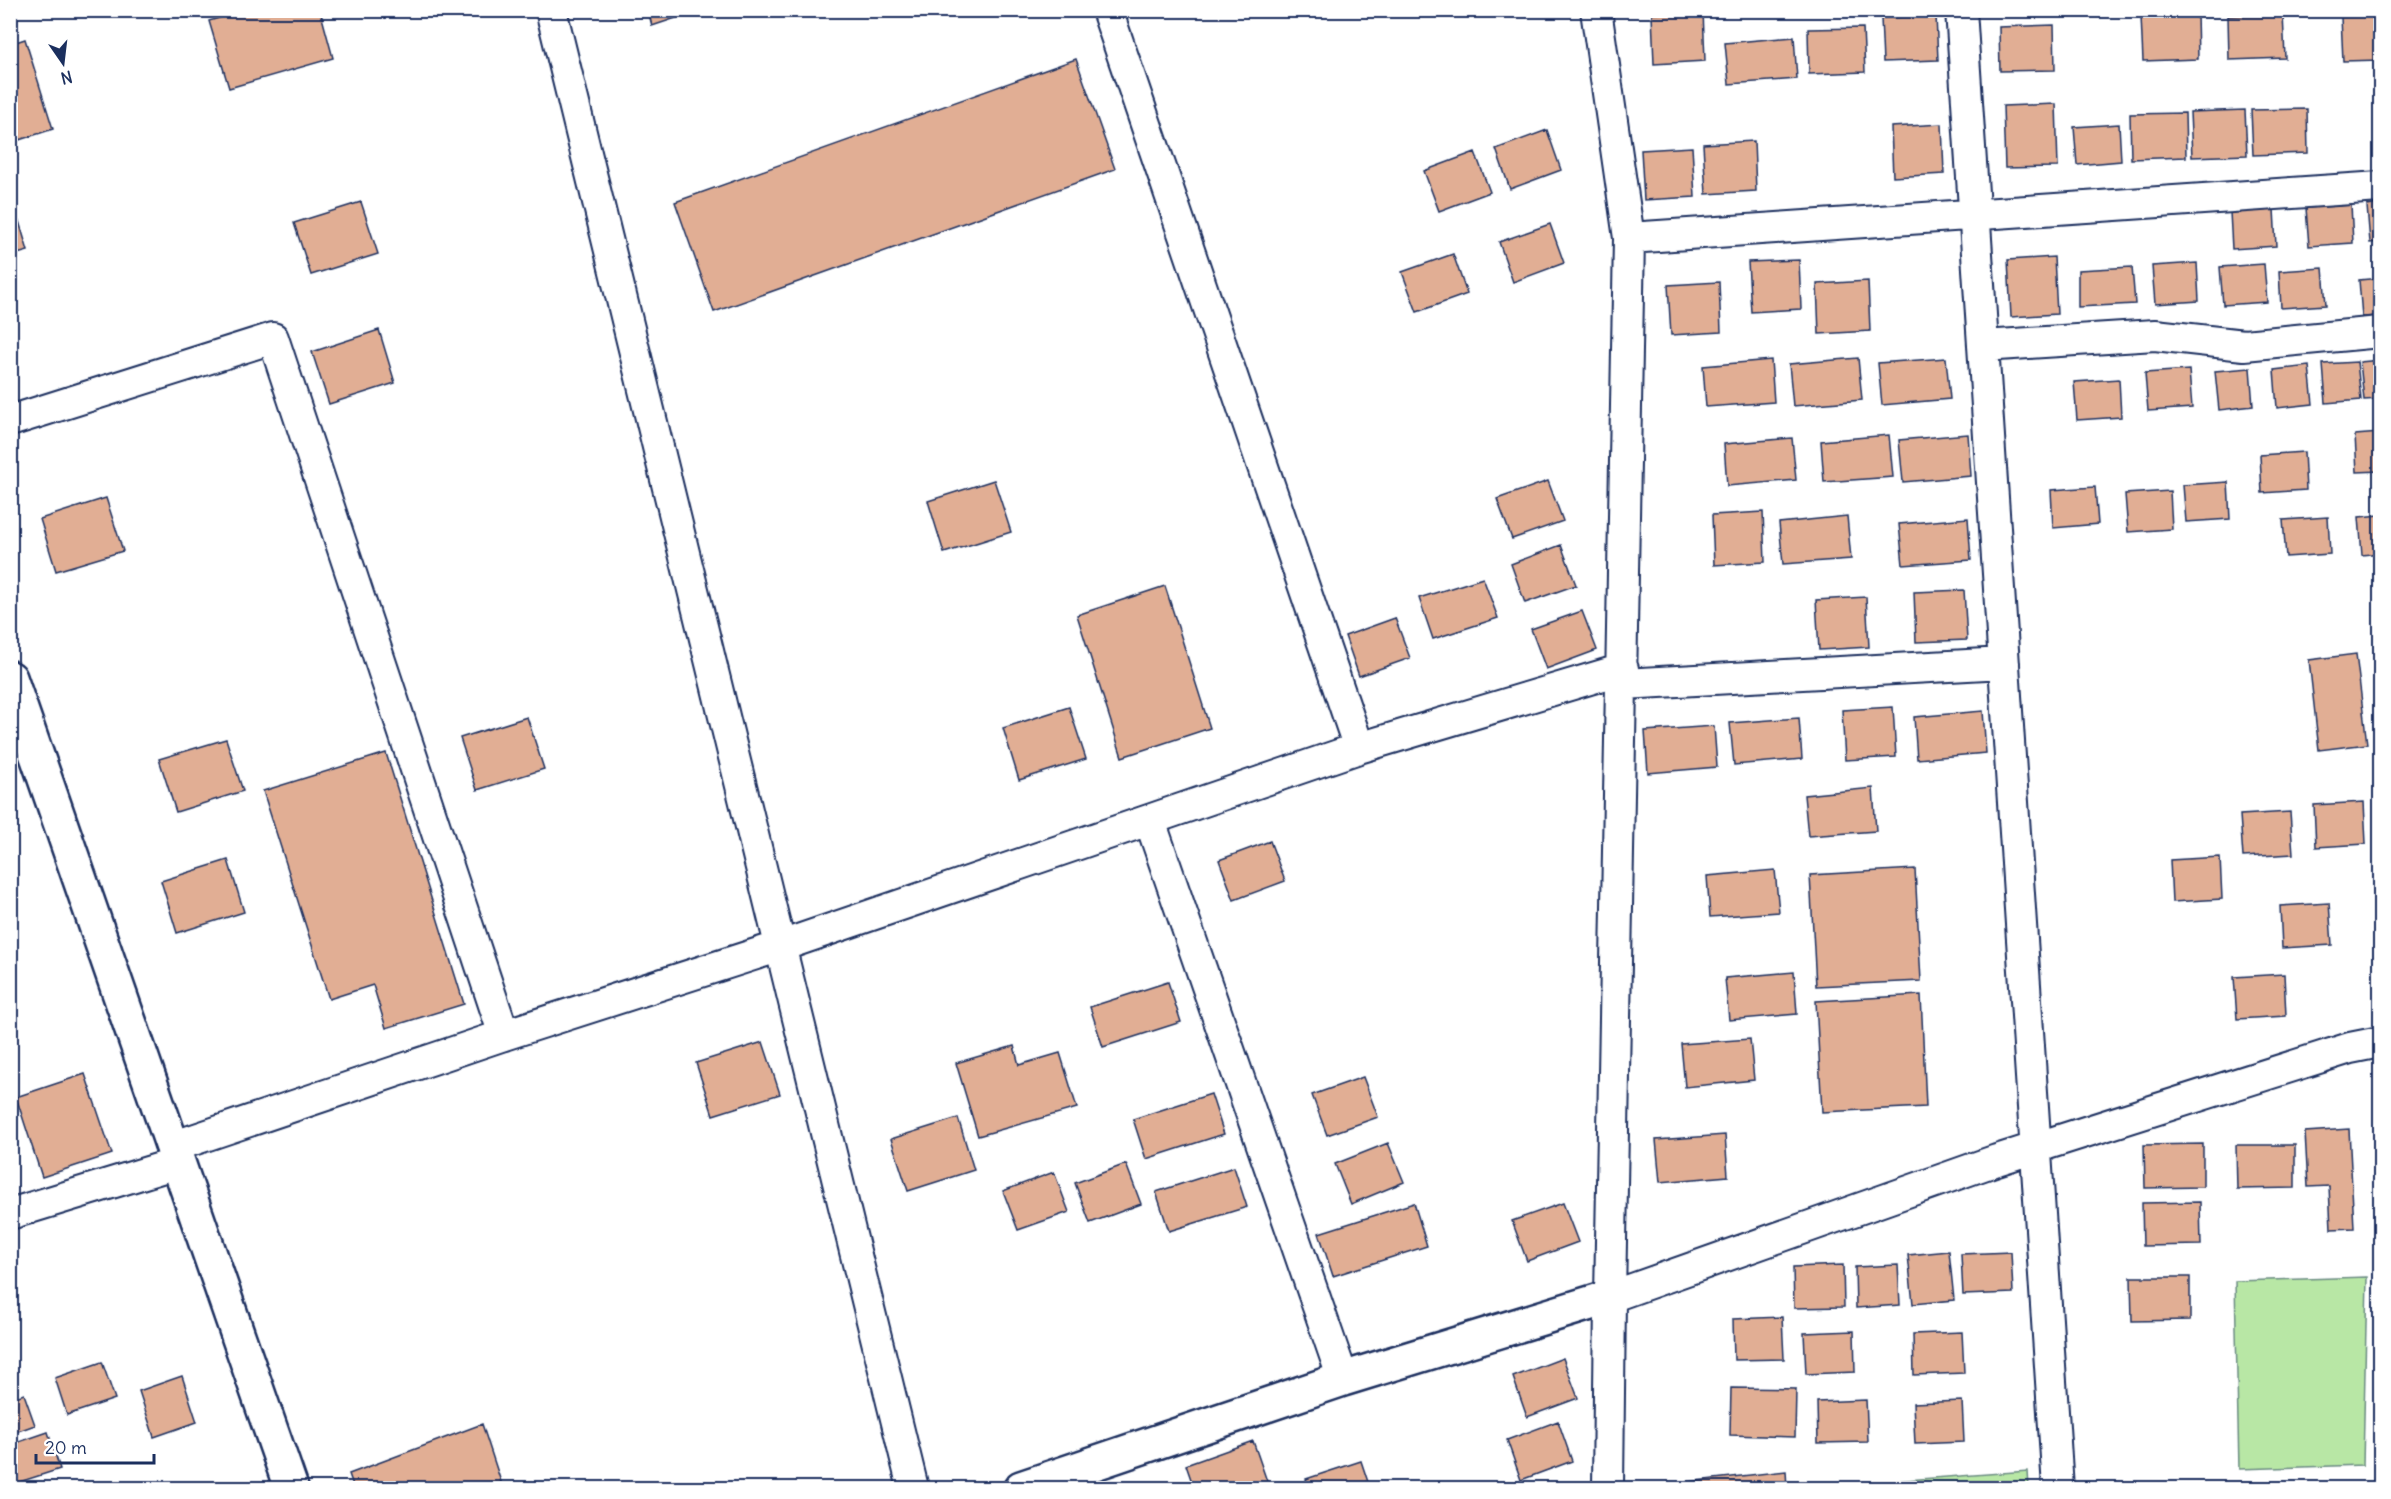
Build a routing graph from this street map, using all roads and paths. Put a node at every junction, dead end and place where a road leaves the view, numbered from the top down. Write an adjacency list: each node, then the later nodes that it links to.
1 (551, 10): 16 (street)
2 (1107, 10): 14 (street)
3 (1596, 10): 7 (street)
4 (1961, 10): 6 (street)
5 (2380, 187): 6 (street)
6 (1975, 214): 7 (street); 9 (street)
7 (1629, 238): 12 (street)
8 (2380, 332): 9 (street)
9 (1983, 346): 11 (street)
10 (10, 421): 17 (street)
11 (2004, 663): 12 (street); 19 (street)
12 (1623, 676): 14 (street); 22 (street)
13 (10, 678): 20 (street)
14 (1359, 748): 15 (street)
15 (1150, 821): 16 (street); 23 (street)
16 (781, 946): 17 (street); 25 (street)
17 (504, 1035): 20 (street)
18 (2380, 1042): 19 (street)
19 (2036, 1148): 22 (street); 28 (street)
20 (174, 1155): 21 (street); 24 (street)
21 (10, 1214)
22 (1610, 1297): 23 (street); 27 (street)
23 (1343, 1379): 26 (street)
24 (291, 1488)
25 (913, 1488)
26 (1021, 1488)
27 (1608, 1488)
28 (2058, 1488)

